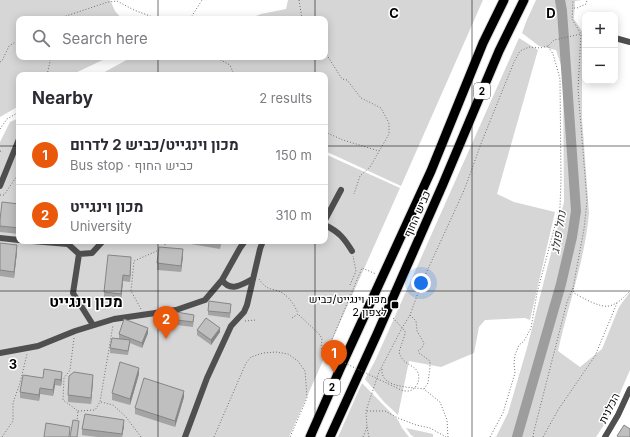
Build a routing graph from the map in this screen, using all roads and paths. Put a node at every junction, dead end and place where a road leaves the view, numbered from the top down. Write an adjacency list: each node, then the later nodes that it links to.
1 (105, 0): 8 (path)
2 (202, 0): 12 (path)
3 (299, 0): 13 (path)
4 (504, 0): 49 (highway, כביש החוף / 2)
5 (524, 0): 56 (highway, כביש החוף / 2)
6 (573, 0): 9 (path)
7 (587, 0): 9 (path)
8 (108, 2): 10 (path); 11 (path)
9 (574, 8): 14 (path)
10 (66, 16)
11 (150, 16)
12 (192, 16)
13 (302, 16)
14 (581, 34): 18 (path); 53 (path)
15 (618, 39): 17 (street)
16 (16, 42): 22 (path)
17 (630, 42)
18 (548, 46): 59 (path); 88 (path)
19 (328, 57): 30 (path)
20 (50, 60): 23 (path)
21 (221, 60): 24 (path)
22 (0, 62)
23 (48, 72)
24 (233, 72)
25 (16, 114): 26 (path)
26 (0, 129)
27 (328, 133): 30 (path)
28 (16, 146): 33 (street)
29 (0, 151): 31 (path)
30 (379, 151): 35 (path)
31 (3, 152)
32 (16, 177): 36 (path)
33 (0, 186)
34 (341, 190): 37 (street)
35 (354, 194)
36 (0, 195)
37 (328, 214)
38 (328, 226): 46 (street)
39 (0, 238): 40 (street)
40 (16, 240)
41 (68, 244): 47 (street)
42 (100, 244): 47 (street)
43 (166, 244): 57 (path)
44 (243, 244): 51 (street)
45 (262, 244): 48 (street)
46 (352, 251): 52 (path)
47 (79, 254): 64 (street)
48 (255, 272): 50 (street); 58 (path)
49 (382, 277): 69 (path); 83 (highway, כביש החוף / 2)
50 (253, 278): 51 (street); 63 (street)
51 (222, 280): 57 (street)
52 (350, 285)
53 (572, 288): 55 (path); 89 (path)
54 (630, 291): 55 (path)
55 (617, 303): 90 (path)
56 (387, 311): 65 (path); 84 (highway, כביש החוף / 2)
57 (144, 314): 61 (street)
58 (298, 314): 60 (path); 69 (path)
59 (410, 315): 65 (path); 72 (path)
60 (292, 318)
61 (114, 319): 64 (street); 73 (path)
62 (256, 320): 63 (path)
63 (235, 322): 80 (street)
64 (93, 325): 66 (street)
65 (402, 328): 69 (path, bridge); 70 (path)
66 (75, 331): 67 (street); 74 (path)
67 (29, 348): 68 (street); 78 (path)
68 (0, 353)
69 (326, 354)
70 (382, 366): 72 (path); 75 (path)
71 (630, 388): 91 (street, הכלנית)
72 (424, 389): 87 (path)
73 (100, 402): 74 (path); 79 (path)
74 (78, 411): 76 (path)
75 (366, 411): 77 (path); 87 (path)
76 (76, 424)
77 (367, 426): 85 (path); 86 (path)
78 (2, 437)
79 (140, 437)
80 (185, 437)
81 (214, 437): 82 (path)
82 (290, 437)
83 (310, 437)
84 (330, 437)
85 (363, 437)
86 (369, 437)
87 (447, 437)
88 (490, 437)
89 (533, 437)
90 (543, 437)
91 (605, 437)

